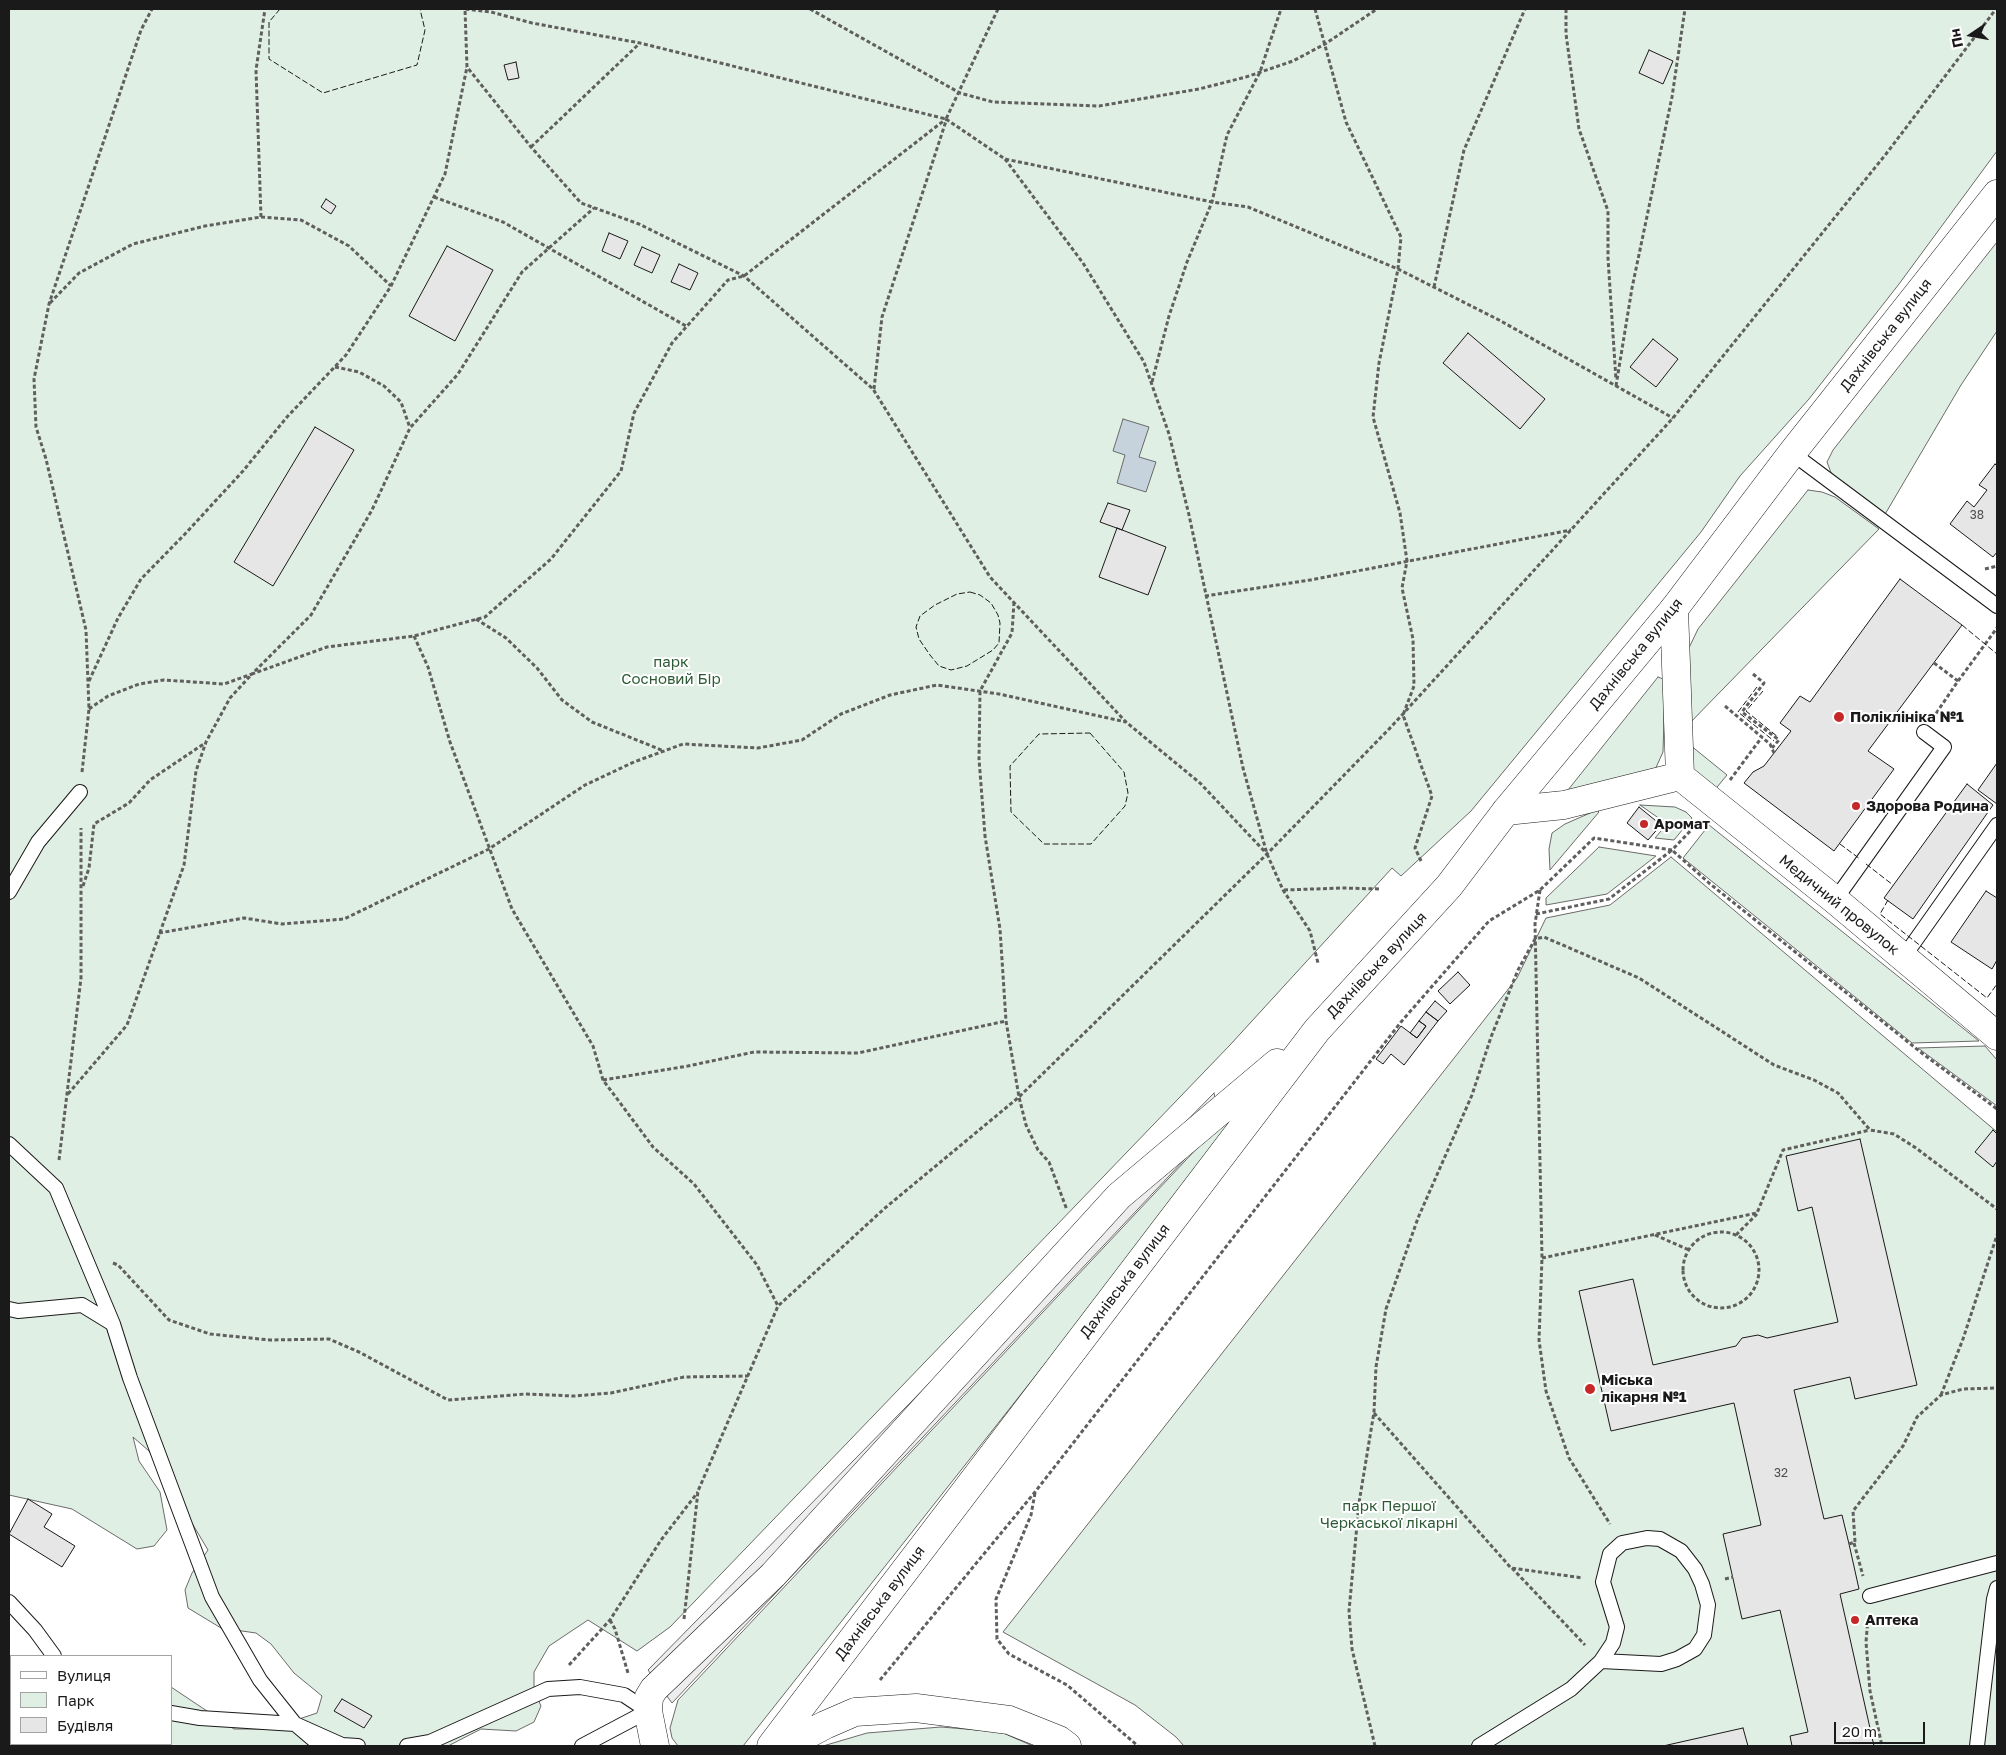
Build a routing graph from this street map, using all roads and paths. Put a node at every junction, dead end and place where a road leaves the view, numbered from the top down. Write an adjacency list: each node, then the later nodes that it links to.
1 (152, 9): 32 (path)
2 (265, 9): 26 (path)
3 (465, 9): 13 (path); 16 (path)
4 (810, 9): 18 (path)
5 (998, 9): 18 (path)
6 (1281, 9): 17 (path)
7 (1315, 9): 15 (path)
8 (1377, 9): 15 (path)
9 (1525, 9): 31 (path)
10 (1566, 9): 36 (path)
11 (1685, 9): 36 (path)
12 (1996, 9): 38 (path)
13 (492, 10): 14 (path)
14 (640, 43): 19 (path); 20 (path)
15 (1325, 44): 17 (path); 28 (path)
16 (467, 67): 20 (path); 23 (path)
17 (1260, 72): 18 (path); 24 (path)
18 (960, 93): 19 (path)
19 (946, 119): 21 (path); 29 (path); 37 (path)
20 (531, 148): 25 (path)
21 (1005, 159): 24 (path); 35 (path)
22 (1997, 194): 40 (main road, Дахнівська вулиця)
23 (434, 197): 27 (path); 30 (path)
24 (1212, 202): 28 (path); 35 (path)
25 (594, 208): 27 (path); 29 (path)
26 (261, 217): 30 (path); 32 (path)
27 (550, 248): 33 (path); 39 (path)
28 (1398, 269): 31 (path); 42 (path)
29 (744, 276): 33 (path); 37 (path)
30 (391, 286): 34 (path)
31 (1434, 287): 36 (path)
32 (49, 304): 54 (path)
33 (686, 326): 47 (path)
34 (335, 367): 39 (path); 54 (path)
35 (1152, 383): 43 (path)
36 (1616, 386): 38 (path)
37 (874, 389): 44 (path)
38 (1673, 418): 41 (path)
39 (410, 428): 51 (path)
40 (1792, 454): 45 (lane); 46 (main road, Дахнівська вулиця)
41 (1573, 530): 42 (path); 58 (path)
42 (1407, 561): 43 (path); 58 (path)
43 (1206, 596): 74 (path)
44 (1014, 602): 55 (path); 59 (path)
45 (1997, 606)
46 (1674, 608): 66 (main road); 69 (main road, Дахнівська вулиця)
47 (475, 619): 49 (path); 64 (path)
48 (1997, 628): 53 (path)
49 (414, 636): 51 (path); 72 (path)
50 (1934, 663): 53 (path)
51 (252, 674): 57 (path); 62 (path)
52 (1753, 674): 63 (path)
53 (1958, 681): 60 (path)
54 (89, 682): 57 (path)
55 (980, 691): 59 (path); 64 (path); 87 (path)
56 (1725, 706): 61 (path)
57 (89, 709): 68 (path)
58 (1403, 715): 74 (path); 75 (path)
59 (1126, 722): 74 (path)
60 (1924, 732): 81 (lane)
61 (1762, 737): 63 (path); 67 (path)
62 (206, 742): 76 (path); 83 (path)
63 (1772, 748): 65 (path)
64 (664, 751): 72 (path)
65 (1774, 753)
66 (1680, 776): 69 (main road); 81 (main road, Медичний провулок)
67 (1732, 778)
68 (80, 792): 76 (path); 80 (lane)
69 (1506, 811): 88 (main road, Дахнівська вулиця)
70 (1699, 821): 73 (path)
71 (1997, 824): 85 (lane)
72 (489, 849): 83 (path); 90 (path)
73 (1672, 850): 79 (path); 82 (path); 93 (path)
74 (1268, 854): 78 (path); 92 (path)
75 (1422, 863)
76 (82, 889): 91 (path)
77 (1380, 889): 78 (path)
78 (1284, 890): 86 (path)
79 (1540, 890): 82 (path); 114 (path)
80 (9, 892)
81 (1835, 900): 85 (main road, Медичний провулок)
82 (1536, 914): 84 (path)
83 (159, 933): 91 (path)
84 (1536, 939): 94 (path); 105 (path); 112 (path)
85 (1904, 958): 89 (main road, Медичний провулок)
86 (1318, 963)
87 (1006, 1021): 90 (path); 92 (path)
88 (1317, 1030): 130 (main road); 141 (main road, Дахнівська вулиця)
89 (1997, 1036)
90 (603, 1080): 106 (path)
91 (68, 1094): 96 (path)
92 (1019, 1097): 98 (path); 106 (path)
93 (1997, 1109)
94 (1870, 1130): 97 (path); 99 (path)
95 (9, 1144): 96 (lane)
96 (56, 1188): 104 (lane)
97 (1997, 1209)
98 (1068, 1214)
99 (1757, 1214): 100 (path); 101 (path)
100 (1654, 1234): 103 (path); 105 (path)
101 (1736, 1235): 103 (path); 103 (path)
102 (1997, 1235): 111 (path)
103 (1689, 1250)
104 (84, 1256): 108 (lane); 109 (path)
105 (1542, 1258): 115 (path)
106 (778, 1306): 109 (path)
107 (9, 1308): 108 (lane)
108 (113, 1324): 133 (lane)
109 (748, 1376): 113 (path)
110 (1997, 1388): 111 (path)
111 (1941, 1395): 116 (path)
112 (1374, 1412): 119 (path); 145 (path)
113 (698, 1492): 124 (path); 125 (path)
114 (1035, 1492): 131 (path); 144 (path)
115 (1622, 1543): 120 (lane); 127 (lane)
116 (1854, 1543): 117 (path); 122 (path)
117 (1849, 1544)
118 (1997, 1563): 122 (lane)
119 (1512, 1568): 120 (path); 127 (path)
120 (1603, 1582): 127 (lane)
121 (1997, 1588): 148 (lane)
122 (1870, 1596): 147 (path)
123 (9, 1602): 126 (lane)
124 (610, 1620): 128 (path); 129 (path)
125 (684, 1623)
126 (53, 1655)
127 (1601, 1661): 146 (lane)
128 (628, 1674)
129 (548, 1689): 130 (lane); 137 (lane)
130 (648, 1710): 134 (lane); 140 (main road)
131 (855, 1712): 142 (main road); 143 (main road)
132 (172, 1713): 133 (lane)
133 (295, 1724): 135 (lane); 136 (lane)
134 (620, 1725): 138 (lane); 139 (lane)
135 (321, 1746)
136 (358, 1746)
137 (407, 1746)
138 (582, 1746)
139 (599, 1746)
140 (655, 1746)
141 (771, 1746)
142 (785, 1746)
143 (1066, 1746)
144 (1138, 1746)
145 (1375, 1746)
146 (1480, 1746)
147 (1882, 1746)
148 (1977, 1746)

